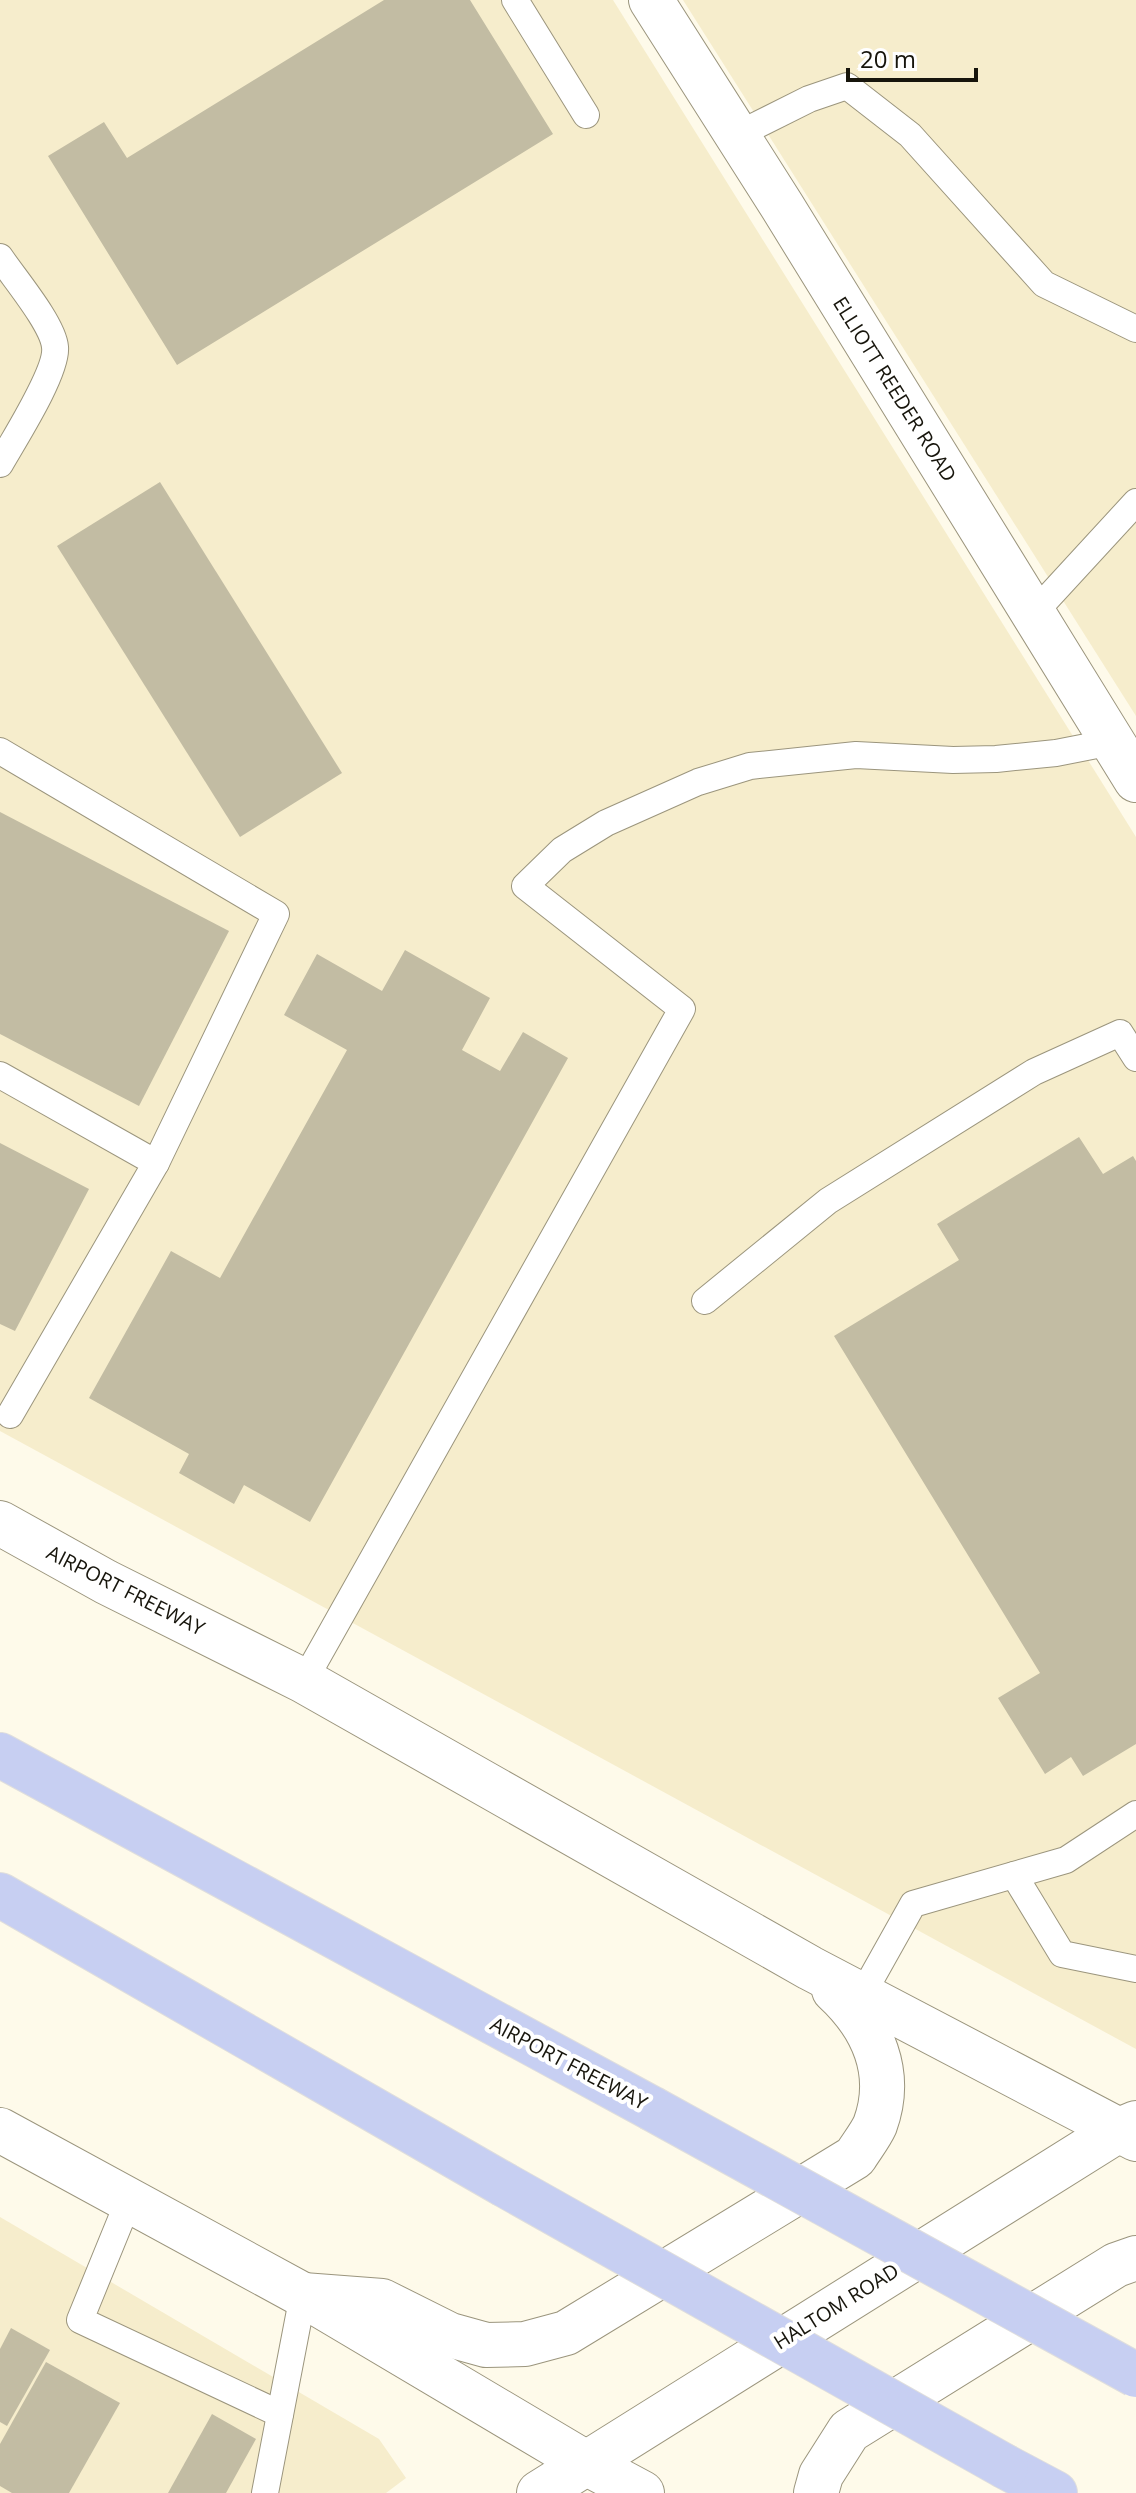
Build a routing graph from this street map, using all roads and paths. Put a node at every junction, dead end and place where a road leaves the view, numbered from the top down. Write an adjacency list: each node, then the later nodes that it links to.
1 (515, 0): 3 (lane)
2 (651, 0): 4 (main road, ELLIOTT REEDER ROAD)
3 (586, 115)
4 (737, 135): 6 (lane); 9 (main road, ELLIOTT REEDER ROAD)
5 (0, 257): 7 (lane)
6 (1136, 329)
7 (0, 464)
8 (1136, 502): 9 (lane)
9 (1033, 614): 10 (main road, ELLIOTT REEDER ROAD)
10 (1112, 742): 12 (main road, ELLIOTT REEDER ROAD); 19 (lane)
11 (0, 751): 15 (lane)
12 (1136, 780)
13 (1136, 1058): 16 (lane)
14 (0, 1075): 15 (lane)
15 (156, 1163): 17 (lane)
16 (705, 1301)
17 (3, 1419)
18 (0, 1523): 19 (main road, AIRPORT FREEWAY)
19 (304, 1681): 24 (main road, AIRPORT FREEWAY)
20 (0, 1755): 32 (highway, AIRPORT FREEWAY, bridge)
21 (1136, 1814): 22 (lane)
22 (1014, 1875): 25 (lane); 26 (lane)
23 (0, 1895): 39 (highway, bridge)
24 (810, 1968): 26 (main road, AIRPORT FREEWAY); 31 (main road)
25 (1136, 1969)
26 (862, 1995): 28 (main road, AIRPORT FREEWAY)
27 (0, 2130): 29 (main road)
28 (1130, 2131): 34 (main road, HALTOM ROAD)
29 (129, 2200): 31 (main road); 33 (lane)
30 (1136, 2258): 38 (main road)
31 (303, 2295): 33 (lane); 34 (main road)
32 (1136, 2375)
33 (280, 2414): 35 (lane)
34 (586, 2463): 36 (main road, HALTOM ROAD); 37 (main road)
35 (265, 2493)
36 (539, 2493)
37 (642, 2493)
38 (816, 2493)
39 (1055, 2493)

